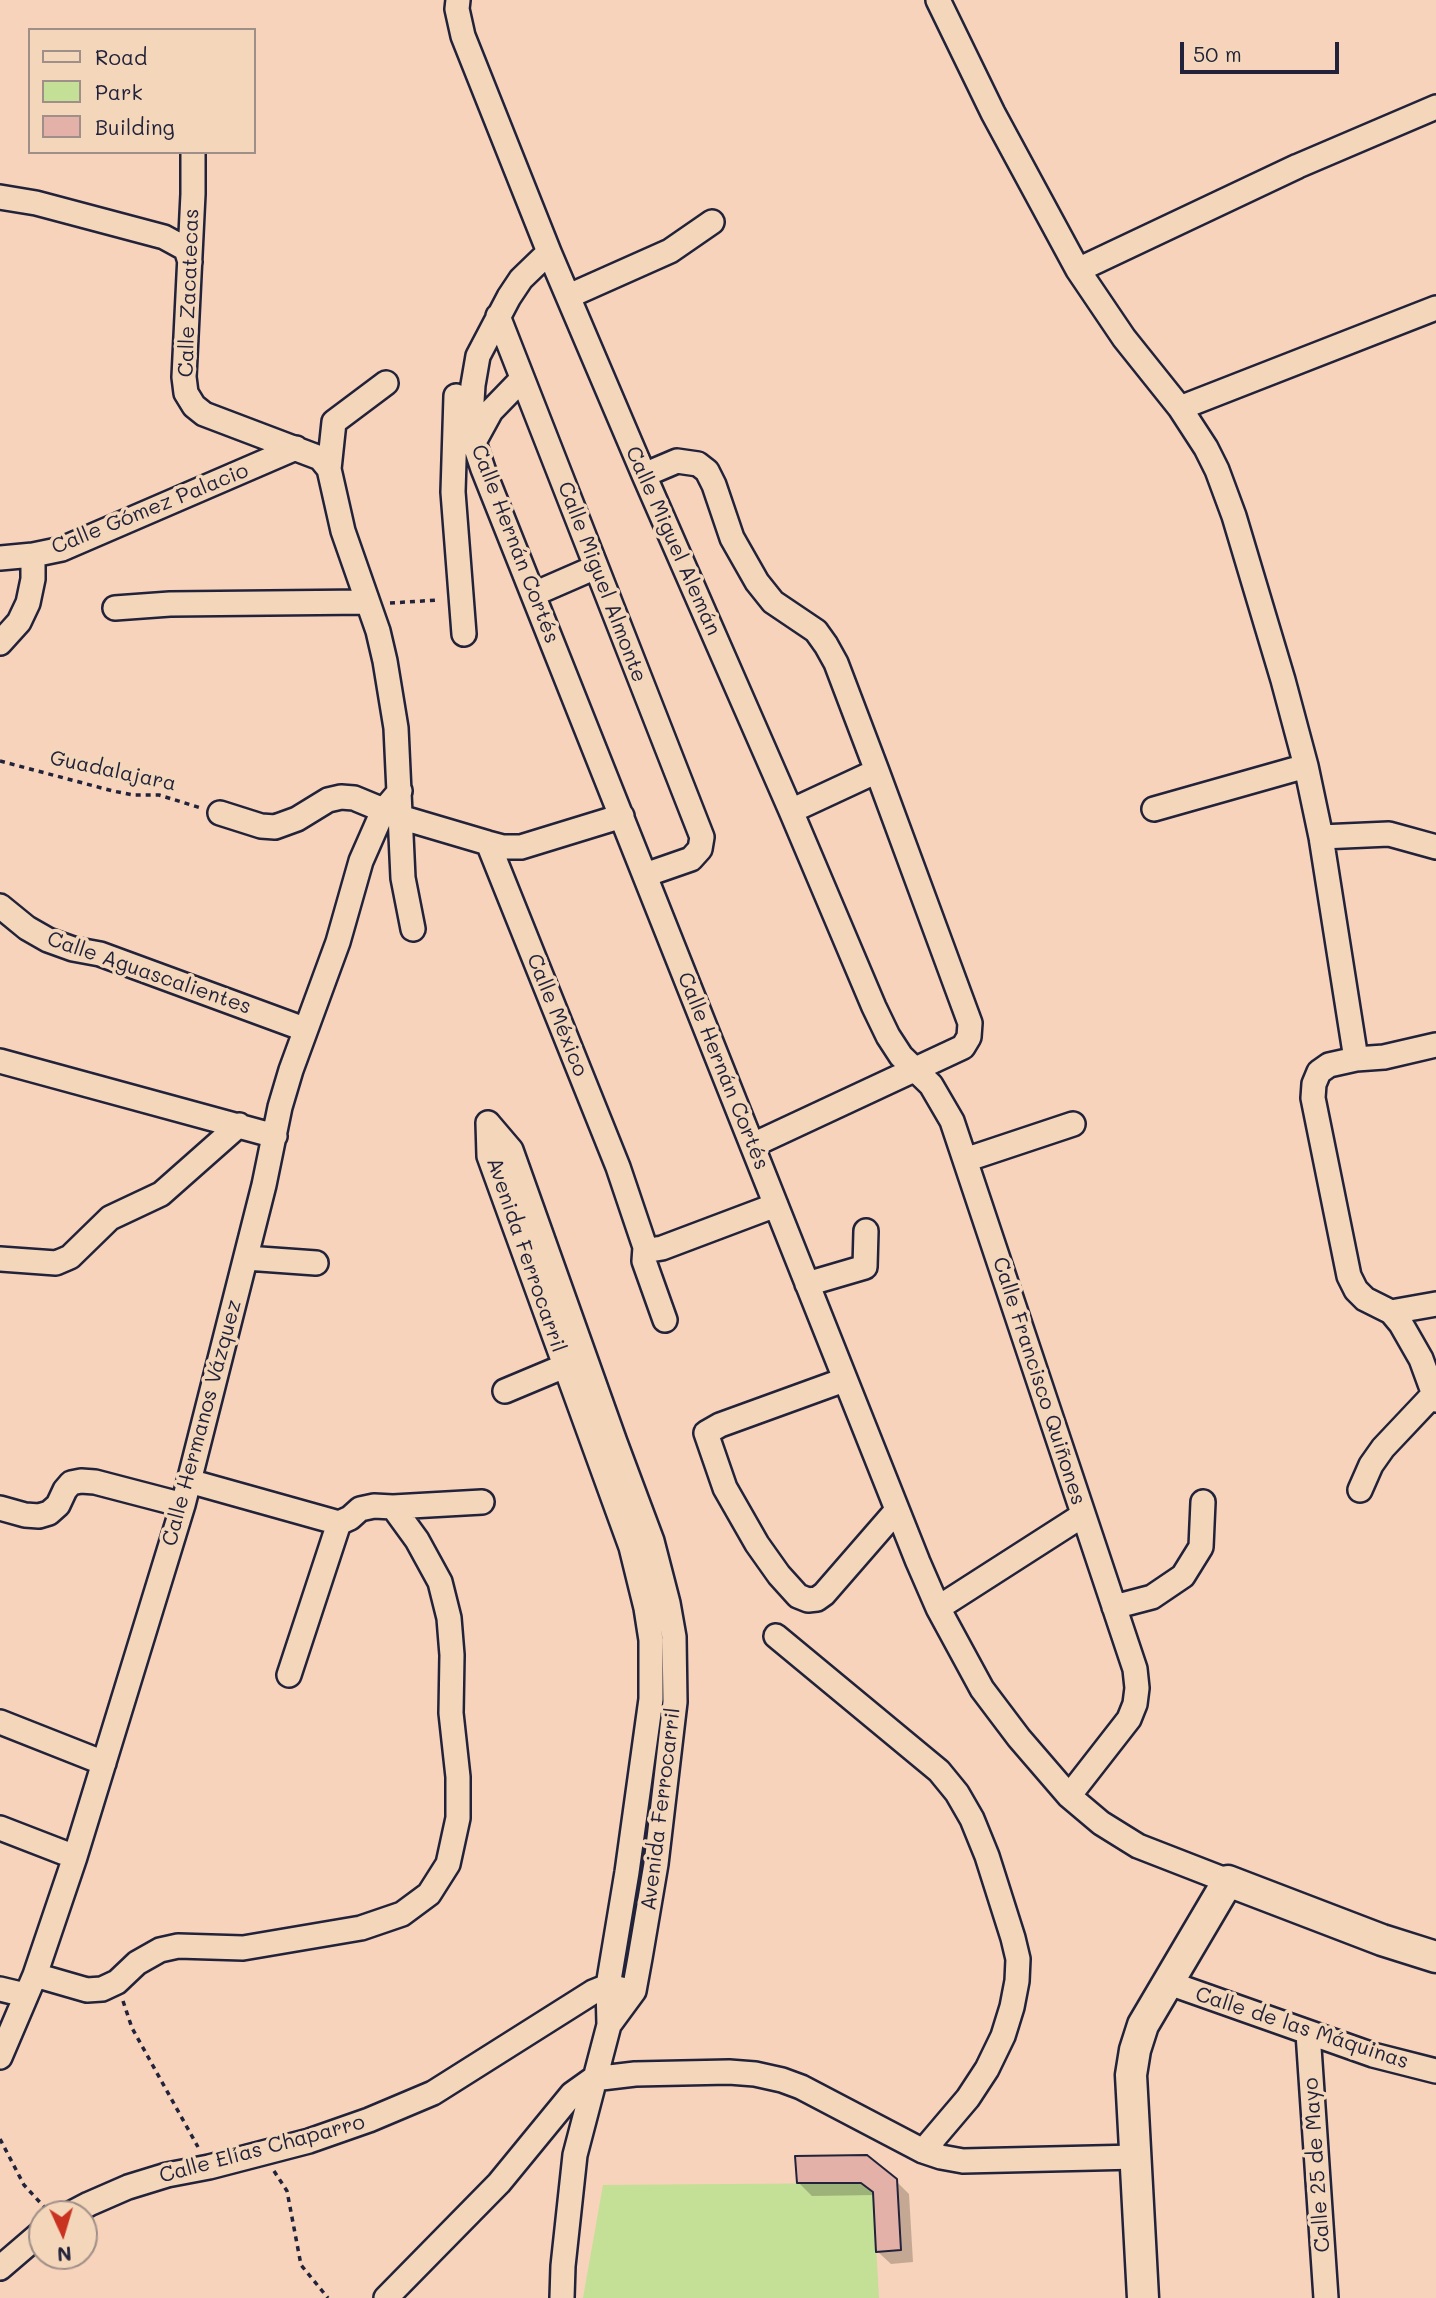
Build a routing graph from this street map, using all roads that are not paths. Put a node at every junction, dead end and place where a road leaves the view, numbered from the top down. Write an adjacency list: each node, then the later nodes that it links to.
1 (457, 0): 7 (street, Calle Miguel Alemán)
2 (938, 0): 9 (street)
3 (1436, 107): 9 (street)
4 (193, 154): 8 (street, Calle Zacatecas)
5 (0, 197): 8 (street)
6 (712, 222): 10 (street)
7 (549, 252): 10 (street, Calle Miguel Alemán); 12 (street, Calle Hernán Cortés)
8 (190, 262): 18 (street, Calle Zacatecas)
9 (1078, 270): 16 (street)
10 (569, 296): 21 (street, Calle Miguel Alemán)
11 (1436, 308): 16 (street)
12 (498, 316): 13 (street, Calle Miguel Almonte); 17 (street, Calle Hernán Cortés)
13 (522, 379): 17 (street); 25 (street, Calle Miguel Almonte)
14 (386, 383): 19 (street, Calle Hermanos Vázquez)
15 (456, 396): 22 (street)
16 (1180, 408): 31 (street)
17 (474, 442): 20 (street, Calle Hernán Cortés)
18 (296, 448): 19 (street, Calle Zacatecas); 23 (street, Calle Gómez Palacio)
19 (330, 469): 27 (street, Calle Hermanos Vázquez)
20 (483, 469): 22 (street); 26 (street, Calle Hernán Cortés)
21 (644, 475): 32 (street); 34 (street, Calle Miguel Alemán)
22 (453, 492): 29 (street)
23 (33, 555): 24 (street, Calle Gómez Palacio); 30 (street)
24 (0, 558)
25 (596, 567): 26 (street); 41 (street, Calle Miguel Almonte)
26 (534, 594): 37 (street, Calle Hernán Cortés)
27 (375, 603): 28 (street); 36 (street, Calle Hermanos Vázquez)
28 (115, 608)
29 (464, 634)
30 (0, 643)
31 (1306, 766): 33 (street); 38 (street)
32 (877, 771): 34 (street); 48 (street)
33 (1154, 809)
34 (791, 811): 48 (street, Calle Miguel Alemán)
35 (220, 813): 36 (street)
36 (391, 814): 39 (street); 43 (street); 44 (street, Calle Hermanos Vázquez)
37 (622, 816): 39 (street); 41 (street, Calle Hernán Cortés)
38 (1321, 837): 40 (street); 46 (street)
39 (488, 843): 56 (street, Calle México)
40 (1436, 847)
41 (645, 875): 52 (street, Calle Hernán Cortés)
42 (0, 906): 44 (street, Calle Aguascalientes)
43 (413, 929)
44 (304, 1029): 51 (street, Calle Hermanos Vázquez)
45 (1436, 1045): 46 (street)
46 (1356, 1059): 62 (street)
47 (0, 1060): 50 (street)
48 (914, 1070): 52 (street); 53 (street, Calle Francisco Quiñones)
49 (1073, 1124): 53 (street)
50 (239, 1125): 51 (street); 58 (street)
51 (275, 1136): 57 (street, Calle Hermanos Vázquez)
52 (752, 1145): 54 (street, Calle Hernán Cortés)
53 (965, 1160): 76 (street, Calle Francisco Quiñones)
54 (776, 1205): 56 (street); 60 (street, Calle Hernán Cortés)
55 (866, 1231): 60 (street)
56 (645, 1247): 63 (street, Calle México)
57 (246, 1258): 59 (street); 68 (street, Calle Hermanos Vázquez)
58 (0, 1259)
59 (316, 1263)
60 (807, 1284): 65 (street, Calle Hernán Cortés)
61 (1436, 1304): 62 (street)
62 (1391, 1312): 67 (street)
63 (665, 1320)
64 (575, 1361): 64 (street, Avenida Ferrocarril); 66 (street); 78 (street, Avenida Ferrocarril)
65 (844, 1380): 75 (street, Calle Hernán Cortés); 75 (street)
66 (505, 1391)
67 (1434, 1397): 69 (street)
68 (189, 1480): 72 (street, Calle Hermanos Vázquez); 77 (street)
69 (1360, 1490)
70 (482, 1502): 73 (street)
71 (1203, 1502): 79 (street)
72 (183, 1505): 74 (street); 84 (street, Calle Hermanos Vázquez)
73 (393, 1507): 77 (street); 91 (street)
74 (0, 1508)
75 (897, 1510): 80 (street, Calle Hernán Cortés)
76 (1083, 1515): 79 (street, Calle Francisco Quiñones); 80 (street)
77 (339, 1523): 82 (street)
78 (657, 1605): 92 (street, Avenida Ferrocarril); 94 (street, Avenida Ferrocarril)
79 (1114, 1607): 85 (street, Calle Francisco Quiñones)
80 (938, 1608): 85 (street, Calle Hernán Cortés)
81 (776, 1636): 100 (street)
82 (289, 1675)
83 (0, 1722): 84 (street)
84 (104, 1763): 87 (street, Calle Hermanos Vázquez)
85 (1069, 1796): 88 (street, Calle Hernán Cortés)
86 (0, 1828): 87 (street)
87 (75, 1857): 91 (street, Calle Hermanos Vázquez)
88 (1228, 1881): 89 (street); 90 (street)
89 (1436, 1957)
90 (1169, 1983): 96 (street, Calle de las Máquinas); 101 (street)
91 (30, 1985): 93 (street); 97 (street, Calle Hermanos Vázquez)
92 (608, 1986): 94 (street); 95 (street, Avenida Ferrocarril); 102 (street, Calle Elías Chaparro)
93 (0, 1989)
94 (634, 1991): 95 (street, Avenida Ferrocarril)
95 (608, 2025): 99 (street, Avenida Ferrocarril)
96 (1308, 2032): 98 (street, Calle de las Máquinas); 108 (street, Calle 25 de Mayo)
97 (0, 2057)
98 (1436, 2071)
99 (593, 2079): 100 (street); 105 (street); 106 (street, Avenida Ferrocarril)
100 (923, 2151): 101 (street)
101 (1137, 2157): 107 (street)
102 (98, 2200)
103 (28, 2244): 104 (street)
104 (0, 2268)
105 (386, 2298)
106 (562, 2298)
107 (1143, 2298)
108 (1326, 2298)

